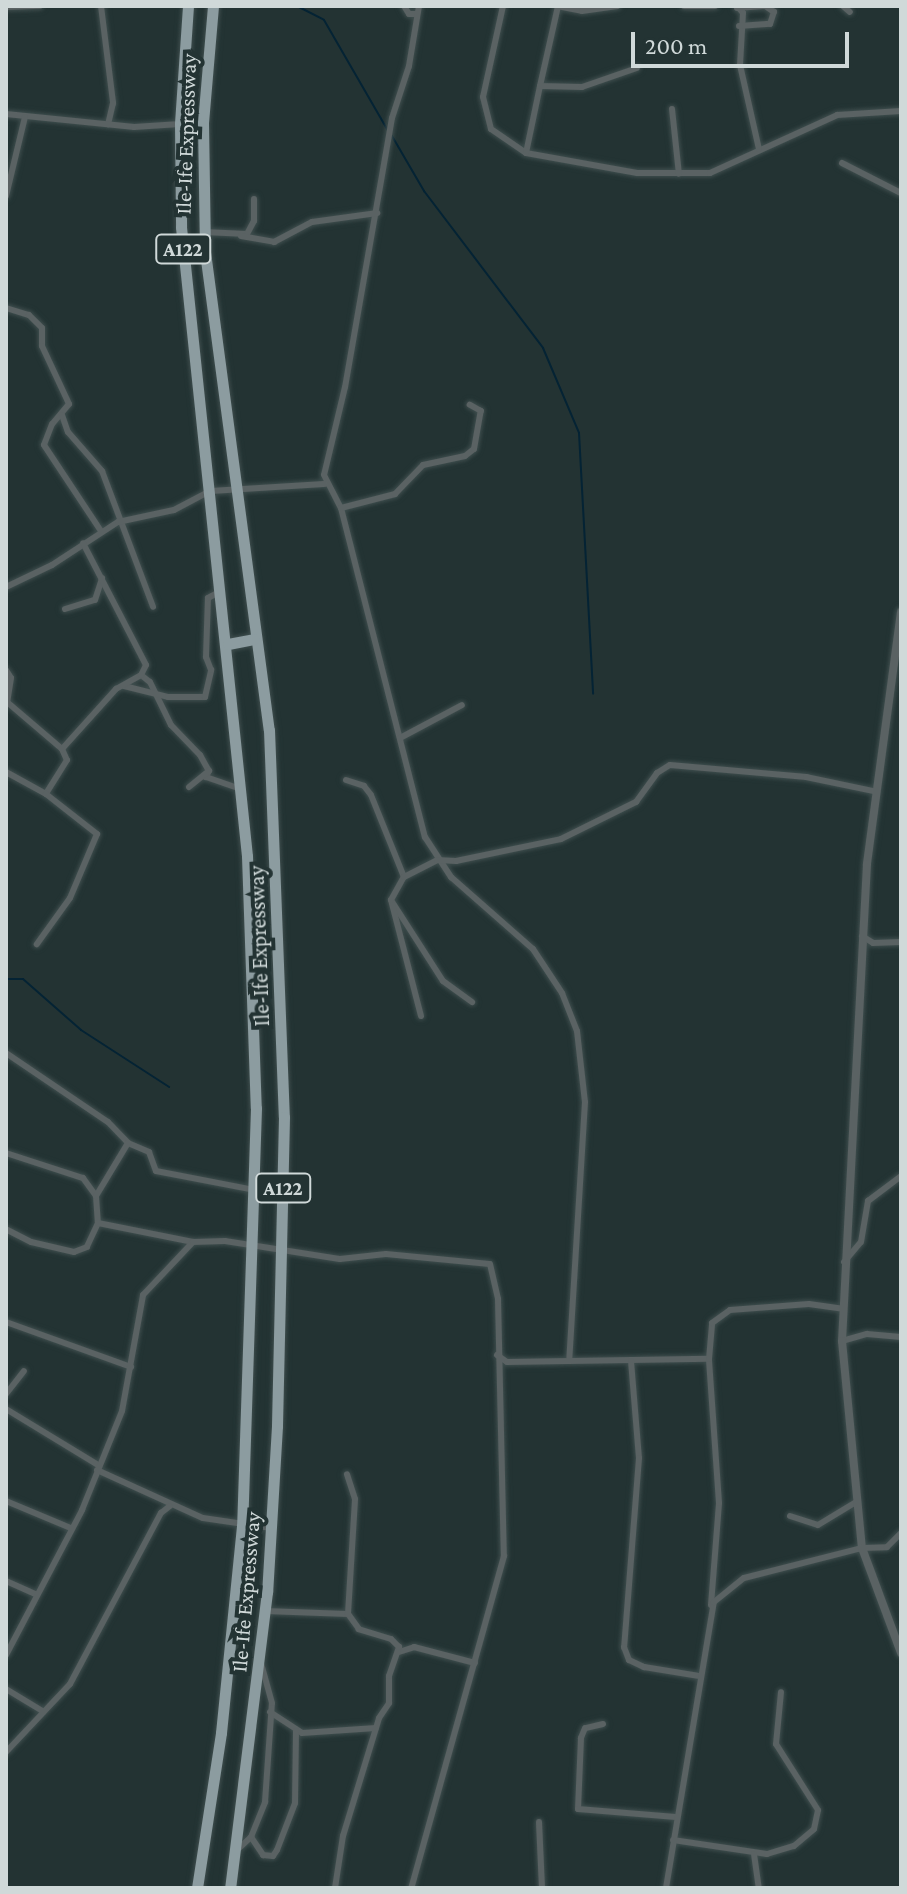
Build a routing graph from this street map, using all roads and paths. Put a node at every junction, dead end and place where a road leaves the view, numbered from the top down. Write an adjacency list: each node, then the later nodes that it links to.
1 (24, 6): 2 (street); 14 (street)
2 (40, 6)
3 (101, 6): 25 (street)
4 (188, 6): 26 (highway, Ile-Ife Expressway / A122)
5 (213, 6): 36 (highway, Ile-Ife Expressway / A122)
6 (404, 6): 16 (street)
7 (503, 6): 28 (street)
8 (558, 6): 9 (street); 20 (street)
9 (618, 6)
10 (684, 6): 11 (street)
11 (715, 6)
12 (765, 6): 15 (street); 18 (street)
13 (843, 6): 17 (street)
14 (6, 7)
15 (736, 7): 18 (street)
16 (418, 10): 34 (street)
17 (850, 12)
18 (739, 26): 27 (street)
19 (637, 68): 20 (street)
20 (540, 86): 28 (street)
21 (672, 109): 30 (street)
22 (901, 111): 27 (street)
23 (6, 114): 24 (street)
24 (25, 117): 25 (street); 32 (street)
25 (108, 124): 26 (street)
26 (180, 124): 35 (highway, Ile-Ife Expressway / A122)
27 (759, 149): 30 (street)
28 (526, 153): 30 (street)
29 (842, 163): 31 (street)
30 (679, 174)
31 (901, 193)
32 (6, 196)
33 (254, 199): 37 (street)
34 (377, 213): 37 (street); 41 (street)
35 (181, 227): 36 (highway); 43 (highway, Ile-Ife Expressway / A122)
36 (204, 229): 37 (street); 42 (highway, Ile-Ife Expressway / A122)
37 (241, 236)
38 (6, 308): 40 (street)
39 (470, 405): 44 (street)
40 (62, 415): 45 (street); 46 (street)
41 (325, 484): 42 (street); 44 (street)
42 (234, 489): 43 (street); 54 (highway, Ile-Ife Expressway / A122)
43 (210, 491): 45 (street); 50 (highway, Ile-Ife Expressway / A122)
44 (341, 508): 62 (street)
45 (118, 522): 46 (street); 51 (street)
46 (101, 531): 47 (street)
47 (83, 543): 48 (street); 49 (street)
48 (102, 578): 52 (street); 57 (street)
49 (6, 587)
50 (221, 591): 55 (highway, Ile-Ife Expressway / A122); 59 (street)
51 (153, 607)
52 (65, 609)
53 (901, 612): 69 (street)
54 (254, 639): 55 (highway); 89 (highway, Ile-Ife Expressway / A122)
55 (228, 644): 68 (highway, Ile-Ife Expressway / A122)
56 (6, 670): 60 (street)
57 (141, 675): 58 (street); 59 (street)
58 (116, 689): 59 (street); 63 (street)
59 (155, 691): 64 (street)
60 (6, 696): 63 (street)
61 (462, 705): 62 (street)
62 (400, 738): 71 (street)
63 (62, 749): 70 (street)
64 (209, 771): 67 (street); 68 (street)
65 (6, 772): 70 (street)
66 (346, 780): 72 (street)
67 (189, 787)
68 (241, 789): 83 (highway, Ile-Ife Expressway / A122)
69 (873, 791): 71 (street); 74 (street)
70 (46, 794): 76 (street)
71 (437, 860): 72 (street); 97 (street)
72 (404, 877): 73 (street)
73 (391, 900): 77 (street); 78 (street)
74 (862, 936): 75 (street); 90 (street)
75 (901, 942)
76 (37, 944)
77 (472, 1002)
78 (421, 1016)
79 (6, 1053): 80 (street)
80 (128, 1143): 83 (street); 84 (street)
81 (6, 1153): 84 (street)
82 (901, 1176): 90 (street)
83 (255, 1190): 88 (highway, Ile-Ife Expressway / A122)
84 (96, 1196): 85 (street)
85 (98, 1223): 86 (street); 87 (street)
86 (6, 1229)
87 (193, 1242): 88 (street); 100 (street)
88 (255, 1245): 89 (street); 111 (highway, Ile-Ife Expressway / A122)
89 (282, 1251): 95 (street); 113 (highway, Ile-Ife Expressway / A122)
90 (844, 1262): 91 (street)
91 (843, 1309): 94 (street); 96 (street)
92 (6, 1322): 100 (street)
93 (901, 1337): 94 (street)
94 (842, 1341): 108 (street)
95 (497, 1355): 99 (street); 101 (street)
96 (709, 1359): 98 (street); 120 (street)
97 (569, 1360): 98 (street); 99 (street)
98 (631, 1361): 126 (street)
99 (507, 1362): 101 (street)
100 (131, 1367): 105 (street)
101 (499, 1370): 125 (street)
102 (24, 1371): 103 (street)
103 (6, 1394)
104 (6, 1409): 105 (street)
105 (97, 1468): 109 (street); 112 (street)
106 (347, 1474): 119 (street)
107 (6, 1501): 112 (street)
108 (856, 1502): 110 (street); 115 (street)
109 (170, 1506): 111 (street); 129 (street)
110 (790, 1516)
111 (242, 1526): 113 (street); 143 (highway, Ile-Ife Expressway / A122)
112 (71, 1528): 117 (street)
113 (271, 1528): 118 (highway, Ile-Ife Expressway / A122)
114 (900, 1535): 115 (street)
115 (862, 1548): 120 (street); 122 (street)
116 (6, 1581): 117 (street)
117 (35, 1594): 123 (street)
118 (265, 1611): 119 (street); 124 (highway, Ile-Ife Expressway / A122)
119 (348, 1614): 121 (street)
120 (708, 1620): 126 (street)
121 (399, 1652): 125 (street); 134 (street)
122 (901, 1653)
123 (6, 1655)
124 (261, 1663): 130 (street); 141 (highway, Ile-Ife Expressway / A122)
125 (475, 1663): 146 (street)
126 (699, 1676): 137 (street)
127 (6, 1689): 129 (street)
128 (781, 1692): 142 (street)
129 (44, 1712): 136 (street)
130 (270, 1712): 131 (street); 133 (street)
131 (282, 1723): 133 (street); 135 (street)
132 (603, 1724): 137 (street)
133 (269, 1726): 139 (street)
134 (376, 1728): 135 (street); 145 (street)
135 (296, 1731): 139 (street)
136 (6, 1752)
137 (676, 1817): 140 (street)
138 (539, 1822): 147 (street)
139 (251, 1837): 141 (street)
140 (673, 1840): 142 (street); 148 (street)
141 (235, 1851): 144 (highway, Ile-Ife Expressway / A122)
142 (754, 1854): 149 (street)
143 (197, 1888)
144 (230, 1888)
145 (335, 1888)
146 (411, 1888)
147 (542, 1888)
148 (666, 1888)
149 (759, 1888)

